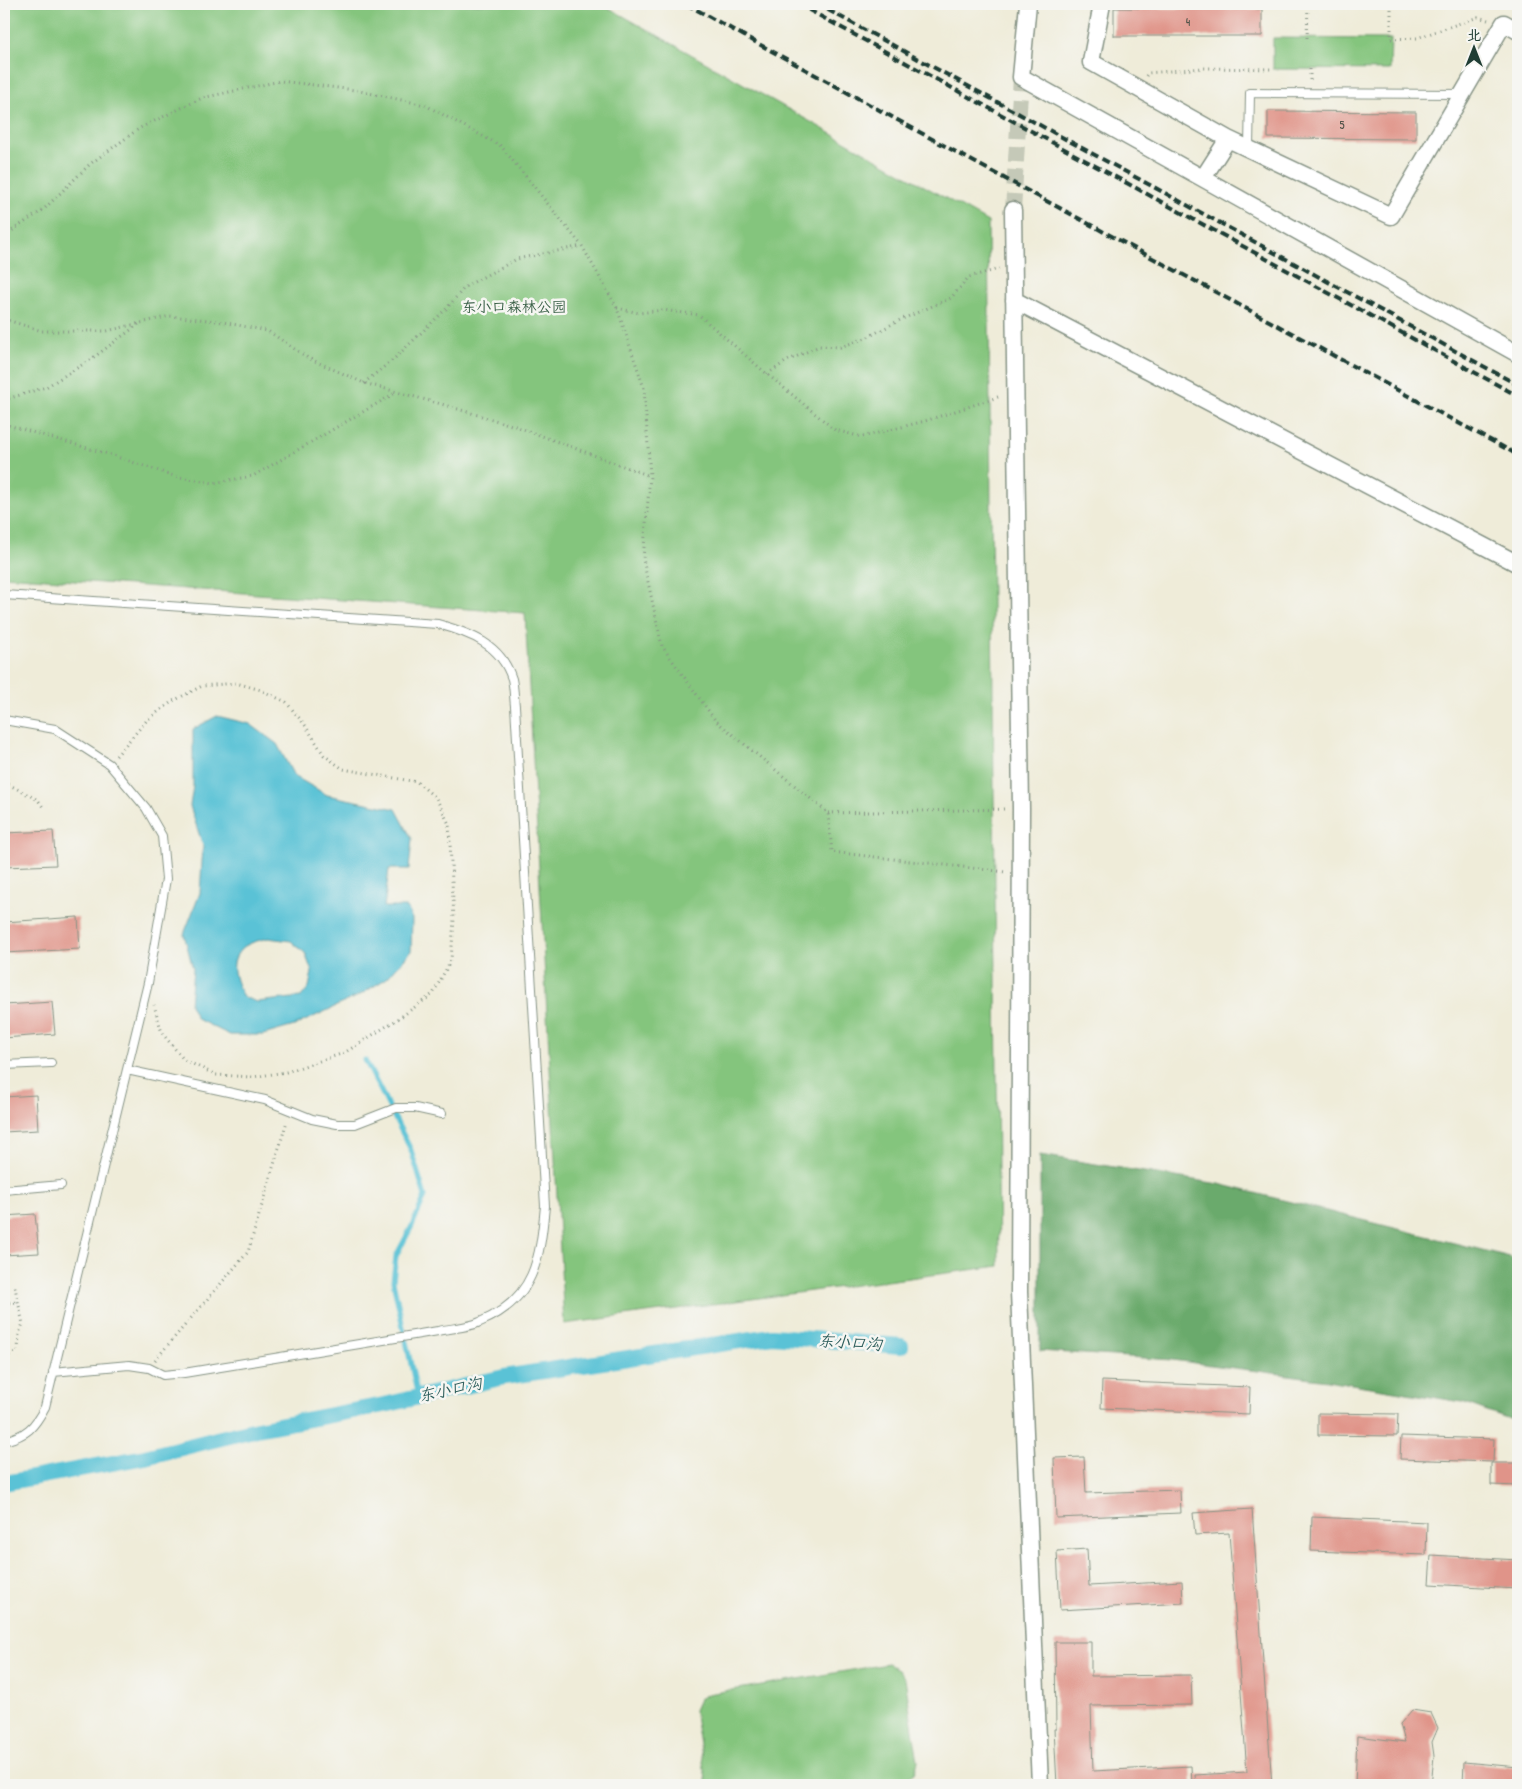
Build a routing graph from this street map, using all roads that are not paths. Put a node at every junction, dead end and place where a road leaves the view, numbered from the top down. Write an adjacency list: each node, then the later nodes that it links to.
1 (1028, 4): 7 (street)
2 (1102, 4): 5 (street)
3 (1518, 31): 4 (street)
4 (1462, 94): 6 (lane); 6 (street)
5 (1228, 139): 6 (street); 7 (street)
6 (1249, 148)
7 (1203, 178): 10 (street)
8 (1013, 210): 9 (street)
9 (1014, 300): 11 (street); 22 (street)
10 (1518, 354)
11 (1518, 564)
12 (4, 595): 20 (lane)
13 (4, 720): 16 (lane)
14 (51, 1063): 15 (lane)
15 (4, 1066)
16 (127, 1070): 17 (lane); 20 (lane)
17 (442, 1114)
18 (61, 1185): 19 (lane)
19 (4, 1190)
20 (53, 1372): 21 (lane)
21 (4, 1441)
22 (1040, 1785)

